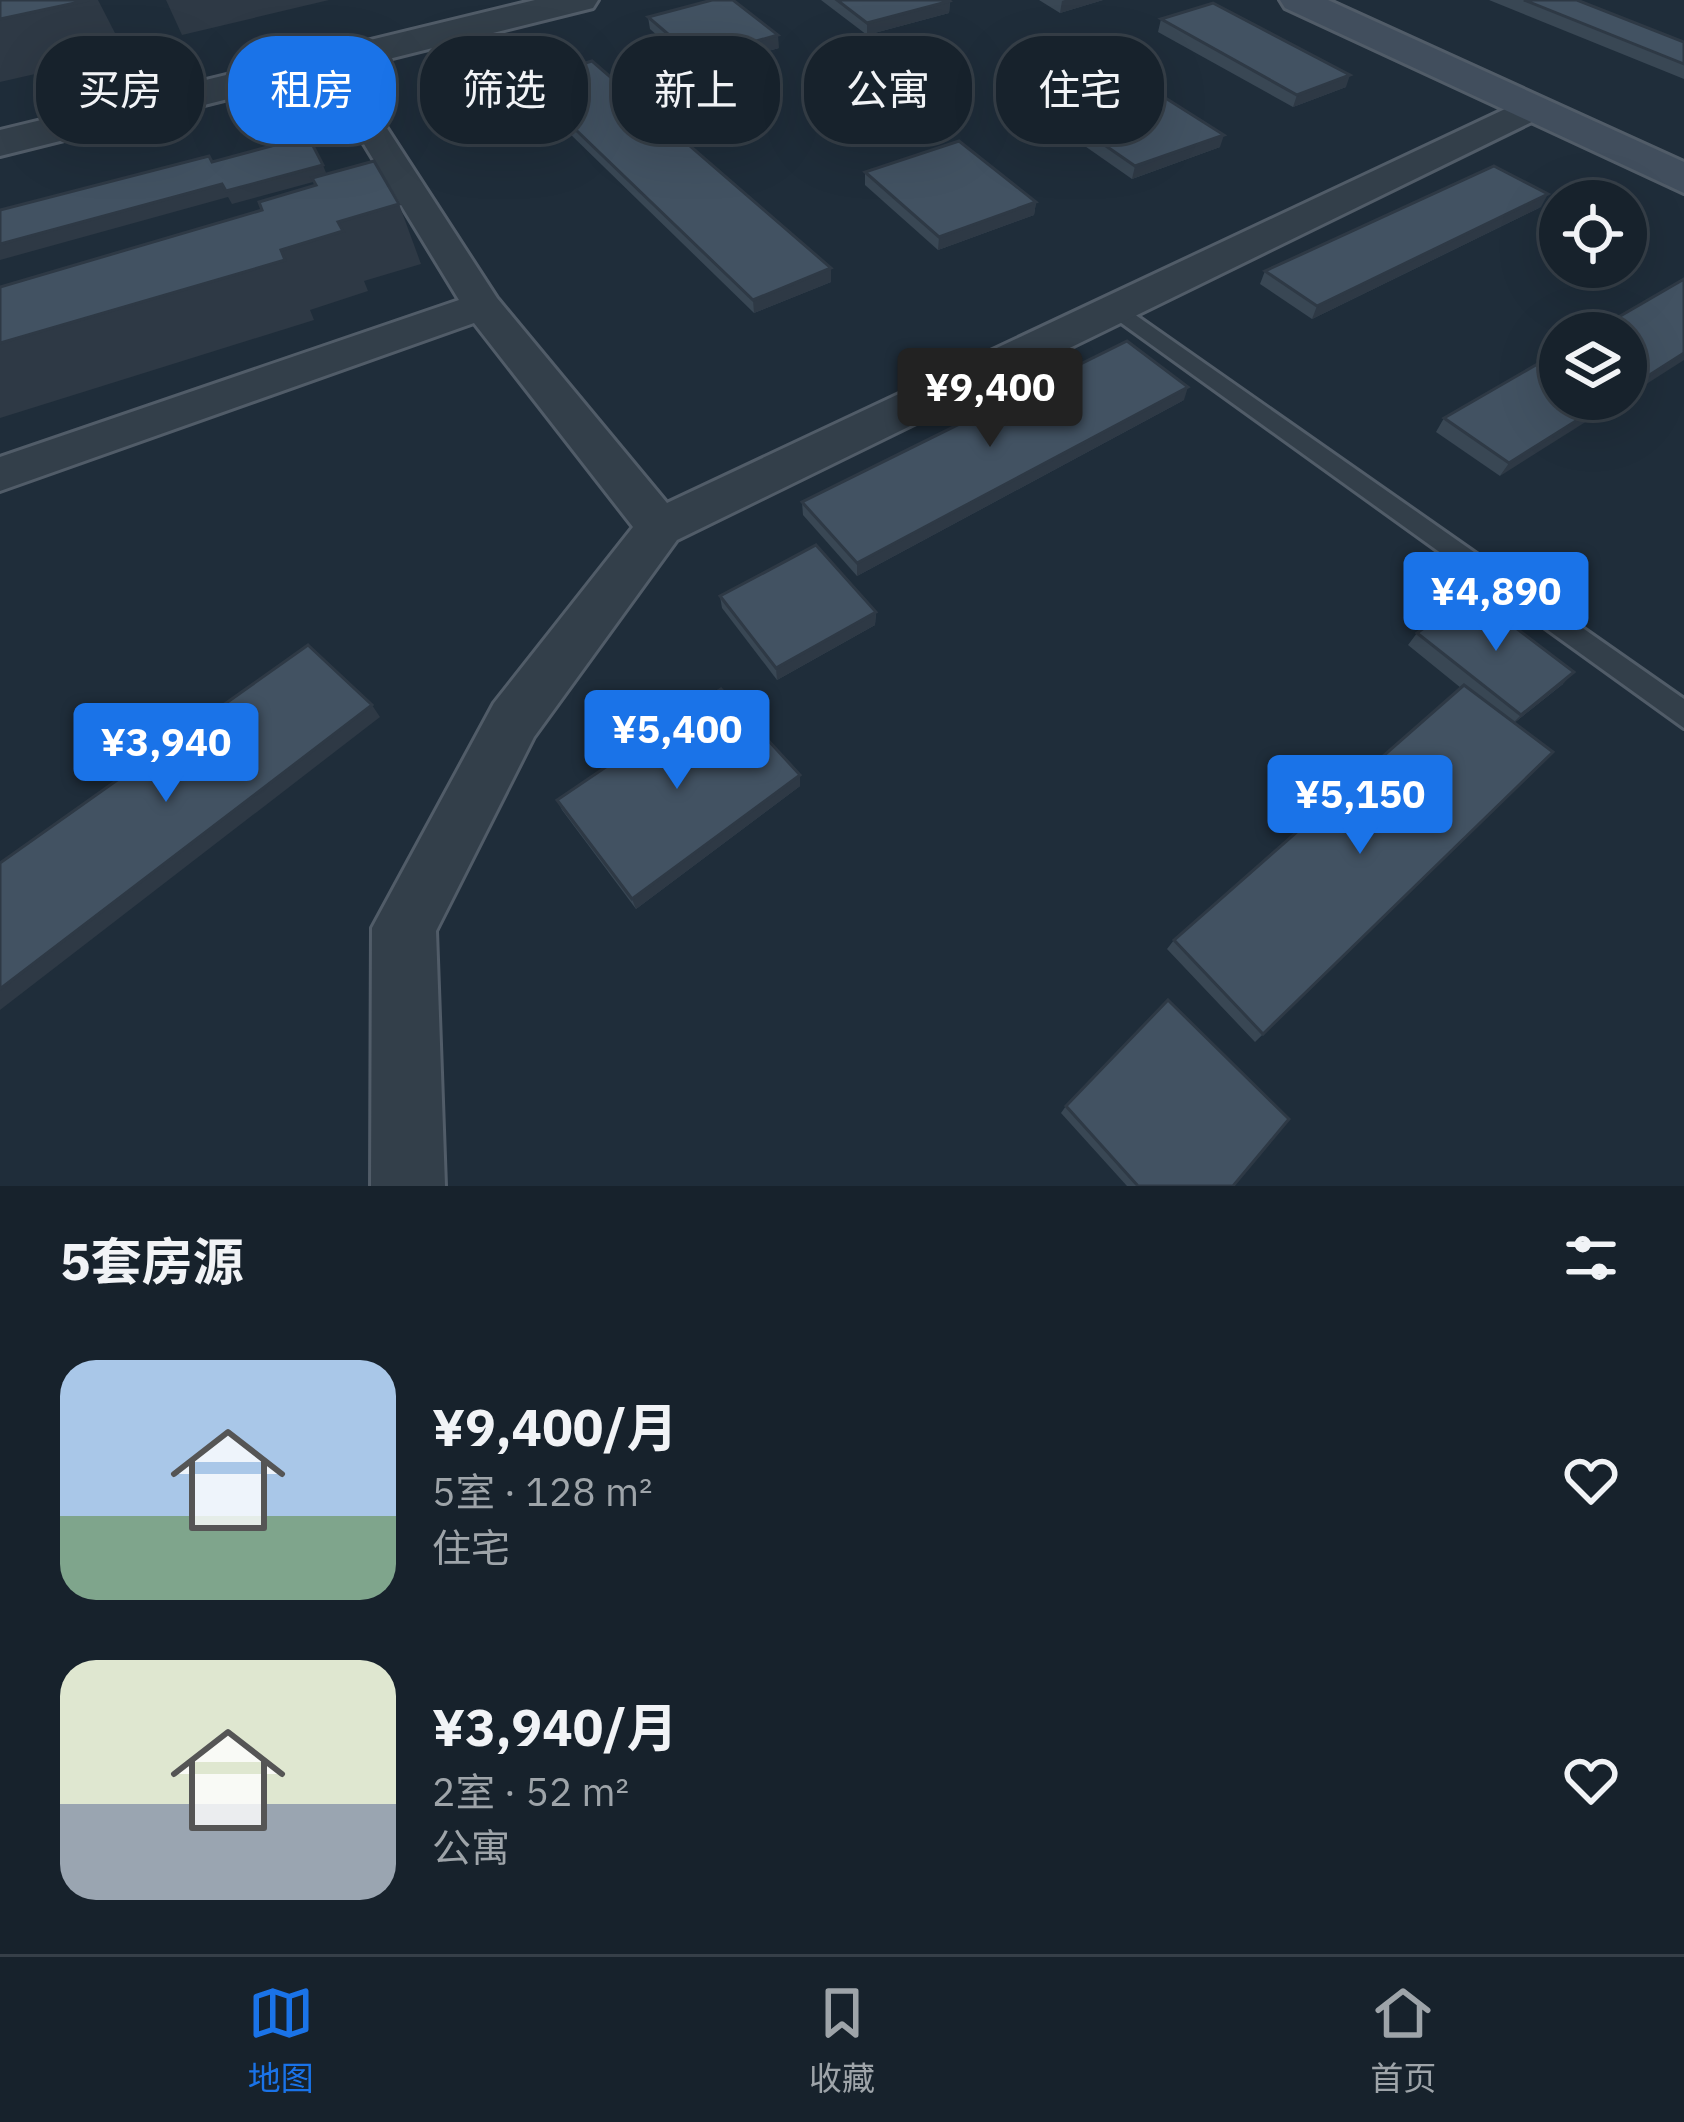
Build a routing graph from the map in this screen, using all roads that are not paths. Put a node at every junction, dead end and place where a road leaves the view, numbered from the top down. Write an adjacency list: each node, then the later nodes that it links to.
1 (503, 0): 9 (street)
2 (580, 0): 5 (street)
3 (1298, 0): 8 (main road)
4 (1381, 0): 7 (main road)
5 (396, 45)
6 (228, 87): 10 (street)
7 (1597, 96)
8 (1532, 109): 12 (main road); 14 (street)
9 (0, 122)
10 (0, 142)
11 (380, 144): 13 (street)
12 (1684, 179)
13 (482, 307): 15 (street); 16 (street)
14 (1114, 307): 16 (street); 17 (lane)
15 (0, 474)
16 (661, 527): 18 (street)
17 (1684, 715)
18 (408, 1186)

